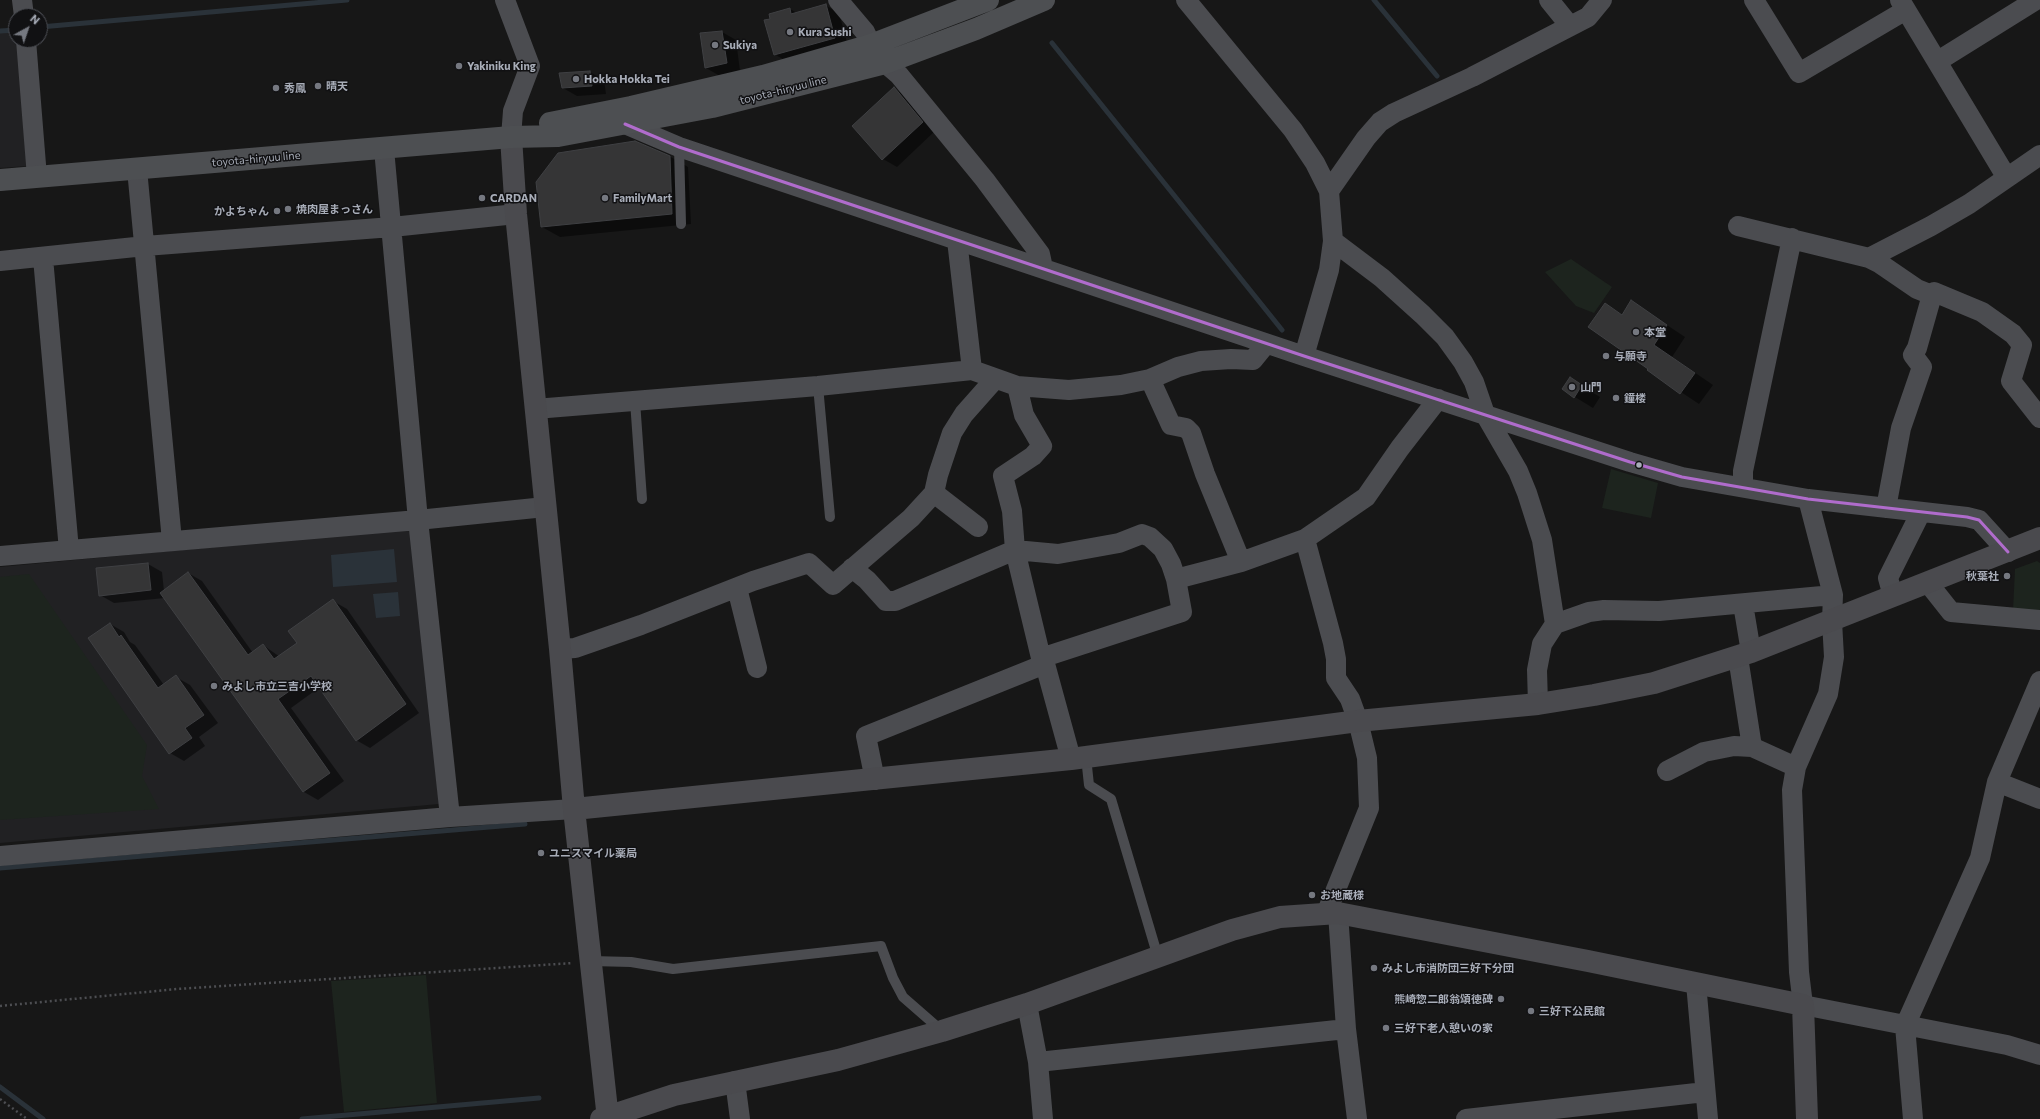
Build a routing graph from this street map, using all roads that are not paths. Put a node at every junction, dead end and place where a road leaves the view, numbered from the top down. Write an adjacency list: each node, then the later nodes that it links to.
1 (505, 0): 17 (street)
2 (838, 0): 12 (street)
3 (988, 0): 12 (main road, toyota-hiryuu line)
4 (1044, 0): 15 (main road, toyota-hiryuu line)
5 (1186, 0): 25 (street)
6 (1549, 0): 11 (street)
7 (1602, 0): 11 (street)
8 (1754, 0): 10 (street)
9 (2036, 0): 14 (street)
10 (1903, 5): 14 (street)
11 (1570, 26): 25 (street)
12 (871, 45): 15 (street); 17 (main road, toyota-hiryuu line)
13 (27, 48): 22 (street)
14 (1938, 61): 23 (street)
15 (885, 63): 16 (main road, toyota-hiryuu line); 37 (street)
16 (625, 124): 17 (main road, toyota-hiryuu line); 18 (street)
17 (511, 137): 19 (main road, toyota-hiryuu line); 26 (street)
18 (679, 147): 27 (lane); 31 (street)
19 (384, 149): 21 (main road, toyota-hiryuu line); 29 (street)
20 (2040, 155): 23 (street)
21 (137, 169): 22 (main road, toyota-hiryuu line); 33 (street)
22 (37, 177): 24 (main road, toyota-hiryuu line)
23 (2007, 178): 35 (street)
24 (0, 180)
25 (1329, 191): 32 (street)
26 (516, 214): 29 (street); 48 (street)
27 (681, 224)
28 (1738, 226): 30 (street)
29 (392, 227): 33 (street); 59 (street)
30 (1792, 238): 35 (street); 51 (street)
31 (957, 240): 37 (street); 41 (street)
32 (1334, 241): 40 (street); 50 (street)
33 (145, 246): 34 (street); 63 (street)
34 (43, 258): 36 (street); 64 (street)
35 (1869, 258): 38 (street)
36 (0, 261)
37 (1043, 268): 39 (street)
38 (1932, 295): 49 (street); 56 (street)
39 (1266, 344): 40 (street); 43 (street)
40 (1304, 356): 46 (street)
41 (972, 370): 42 (street); 44 (street)
42 (995, 379): 45 (street); 52 (street)
43 (1150, 379): 45 (street); 68 (street)
44 (818, 386): 47 (street); 58 (lane)
45 (1017, 386): 65 (street)
46 (1438, 399): 50 (street); 62 (street)
47 (635, 401): 48 (street); 53 (lane)
48 (535, 409): 55 (street)
49 (2037, 410)
50 (1485, 414): 51 (street); 78 (street)
51 (1743, 487): 54 (street)
52 (934, 493): 60 (street); 69 (street)
53 (642, 499)
54 (1808, 499): 56 (street); 73 (street)
55 (545, 507): 59 (street); 79 (street)
56 (1886, 508): 57 (street)
57 (1921, 512): 66 (street); 74 (street)
58 (830, 517)
59 (418, 520): 63 (street); 94 (street)
60 (978, 527)
61 (2040, 538): 66 (street)
62 (1305, 539): 68 (street); 85 (street)
63 (172, 541): 64 (street)
64 (69, 550): 67 (street)
65 (1015, 550): 69 (street); 70 (street); 81 (street)
66 (2008, 552): 71 (street)
67 (0, 556)
68 (1241, 562): 70 (street)
69 (852, 568): 72 (street)
70 (1176, 579): 81 (street)
71 (1928, 583): 74 (street); 76 (street)
72 (737, 588): 79 (street); 82 (street)
73 (1833, 595): 75 (street); 77 (street)
74 (1893, 596): 77 (street)
75 (1743, 604): 78 (street); 80 (street)
76 (2040, 620)
77 (1832, 621): 80 (street); 88 (street)
78 (1555, 624): 84 (street)
79 (560, 649): 93 (street)
80 (1744, 655): 84 (street); 86 (street)
81 (1043, 661): 87 (street); 90 (street)
82 (757, 668)
83 (2040, 680): 91 (street)
84 (1538, 704): 85 (street)
85 (1358, 721): 87 (street); 96 (street)
86 (1752, 747): 88 (street); 89 (street)
87 (1078, 758): 90 (street); 97 (lane)
88 (1796, 767): 101 (street)
89 (1667, 771)
90 (875, 780): 93 (street)
91 (1997, 782): 92 (street); 102 (street)
92 (2040, 799)
93 (574, 808): 94 (street); 98 (street)
94 (450, 817): 95 (street)
95 (0, 856)
96 (1332, 914): 97 (street); 99 (street); 103 (street)
97 (1158, 957): 100 (street)
98 (591, 961): 104 (lane); 109 (street)
99 (1696, 983): 101 (street); 108 (street)
100 (1028, 1004): 104 (street); 106 (street)
101 (1803, 1005): 102 (street); 115 (street)
102 (1905, 1026): 105 (street); 116 (street)
103 (1346, 1029): 106 (street); 112 (street)
104 (942, 1031): 107 (street)
105 (2040, 1055)
106 (1038, 1062): 111 (street)
107 (735, 1081): 109 (street); 110 (street)
108 (1705, 1092): 113 (street); 114 (street)
109 (606, 1118)
110 (740, 1119)
111 (1043, 1119)
112 (1357, 1119)
113 (1466, 1119)
114 (1708, 1119)
115 (1807, 1119)
116 (1913, 1119)

